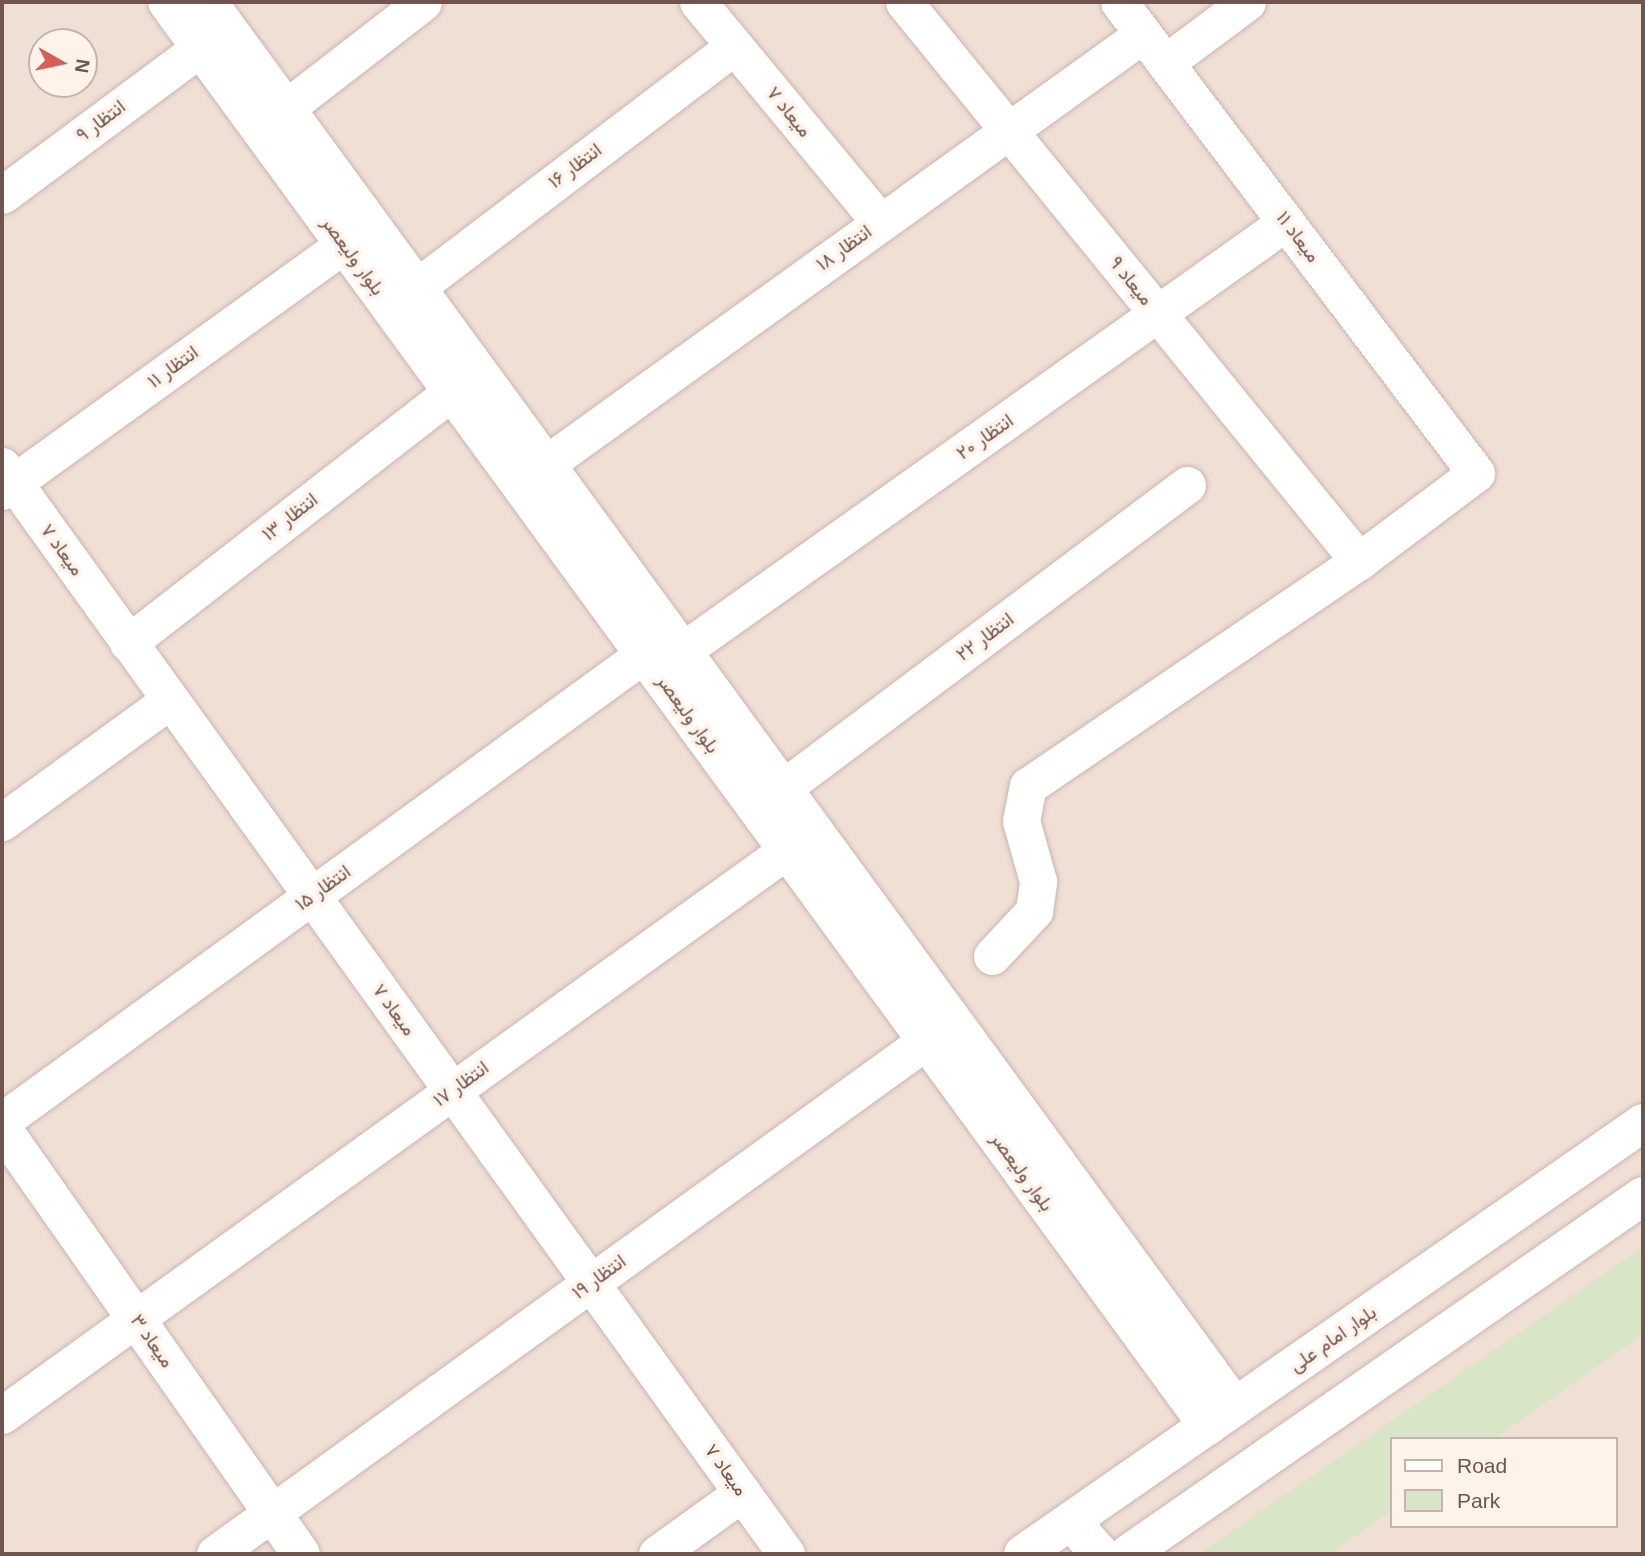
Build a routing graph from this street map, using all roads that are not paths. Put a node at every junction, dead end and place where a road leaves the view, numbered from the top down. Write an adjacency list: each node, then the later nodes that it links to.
1 (167, 2): 10 (street, بلوار ولیعصر)
2 (208, 2): 12 (street, بلوار ولیعصر)
3 (423, 2): 12 (street)
4 (698, 2): 9 (street, میعاد ۷)
5 (904, 2): 13 (street, میعاد ۹)
6 (1119, 2): 8 (street, میعاد ۱۱)
7 (1247, 2): 11 (street)
8 (1143, 34): 11 (street, میعاد ۱۱); 13 (street, انتظار ۱۸)
9 (734, 46): 15 (street, میعاد ۷); 18 (street, انتظار ۱۶)
10 (201, 47): 14 (street, انتظار ۹); 17 (street, بلوار ولیعصر)
11 (1165, 63): 16 (street, میعاد ۱۱)
12 (286, 108): 18 (street, بلوار ولیعصر)
13 (1009, 131): 15 (street, انتظار ۱۸); 19 (street, میعاد ۹)
14 (2, 195)
15 (880, 222): 21 (street, انتظار ۱۸)
16 (1286, 222): 19 (street, انتظار ۲۰); 24 (street, میعاد ۱۱)
17 (344, 244): 20 (street, بلوار ولیعصر); 22 (street, انتظار ۱۱)
18 (416, 287): 21 (street, بلوار ولیعصر)
19 (1158, 314): 24 (street, میعاد ۹); 26 (street, انتظار ۲۰)
20 (452, 392): 25 (street, انتظار ۱۳); 27 (street, بلوار ولیعصر)
21 (546, 464): 26 (street, بلوار ولیعصر)
22 (6, 480): 25 (street, میعاد ۷)
23 (1187, 485): 29 (street, انتظار ۲۲)
24 (1359, 561): 33 (street)
25 (128, 643): 28 (street, میعاد ۷)
26 (682, 651): 29 (street, بلوار ولیعصر)
27 (644, 654): 29 (street, بلوار ولیعصر); 32 (street, انتظار ۱۵)
28 (170, 701): 30 (street); 32 (street, میعاد ۷)
29 (762, 778): 31 (street, بلوار ولیعصر); 44 (street, بلوار ولیعصر)
30 (2, 822)
31 (787, 850): 34 (street, بلوار ولیعصر); 35 (street, انتظار ۱۷)
32 (311, 896): 35 (street, میعاد ۷); 36 (street, انتظار ۱۵)
33 (992, 957)
34 (926, 1041): 41 (street, انتظار ۱۹); 44 (street, بلوار ولیعصر)
35 (452, 1090): 41 (street, میعاد ۷); 42 (street, انتظار ۱۷)
36 (2, 1121)
37 (1643, 1123): 40 (street, بلوار امام علی)
38 (2, 1128): 42 (street, میعاد ۳)
39 (1643, 1196): 43 (street)
40 (1423, 1276): 43 (street); 46 (street, بلوار امام علی)
41 (591, 1283): 47 (street, میعاد ۷); 48 (street, انتظار ۱۹)
42 (136, 1318): 45 (street, انتظار ۱۷); 48 (street, میعاد ۳)
43 (1462, 1322): 56 (street)
44 (1182, 1362): 46 (street, بلوار ولیعصر)
45 (2, 1415)
46 (1221, 1417): 49 (street, بلوار امام علی)
47 (742, 1493): 52 (street); 53 (street, میعاد ۷)
48 (272, 1513): 50 (street, انتظار ۱۹); 51 (street, میعاد ۳)
49 (1077, 1517): 54 (street, بلوار امام علی); 55 (street)
50 (215, 1554)
51 (301, 1554)
52 (657, 1554)
53 (786, 1554)
54 (1023, 1554)
55 (1100, 1554)
56 (1128, 1554)

